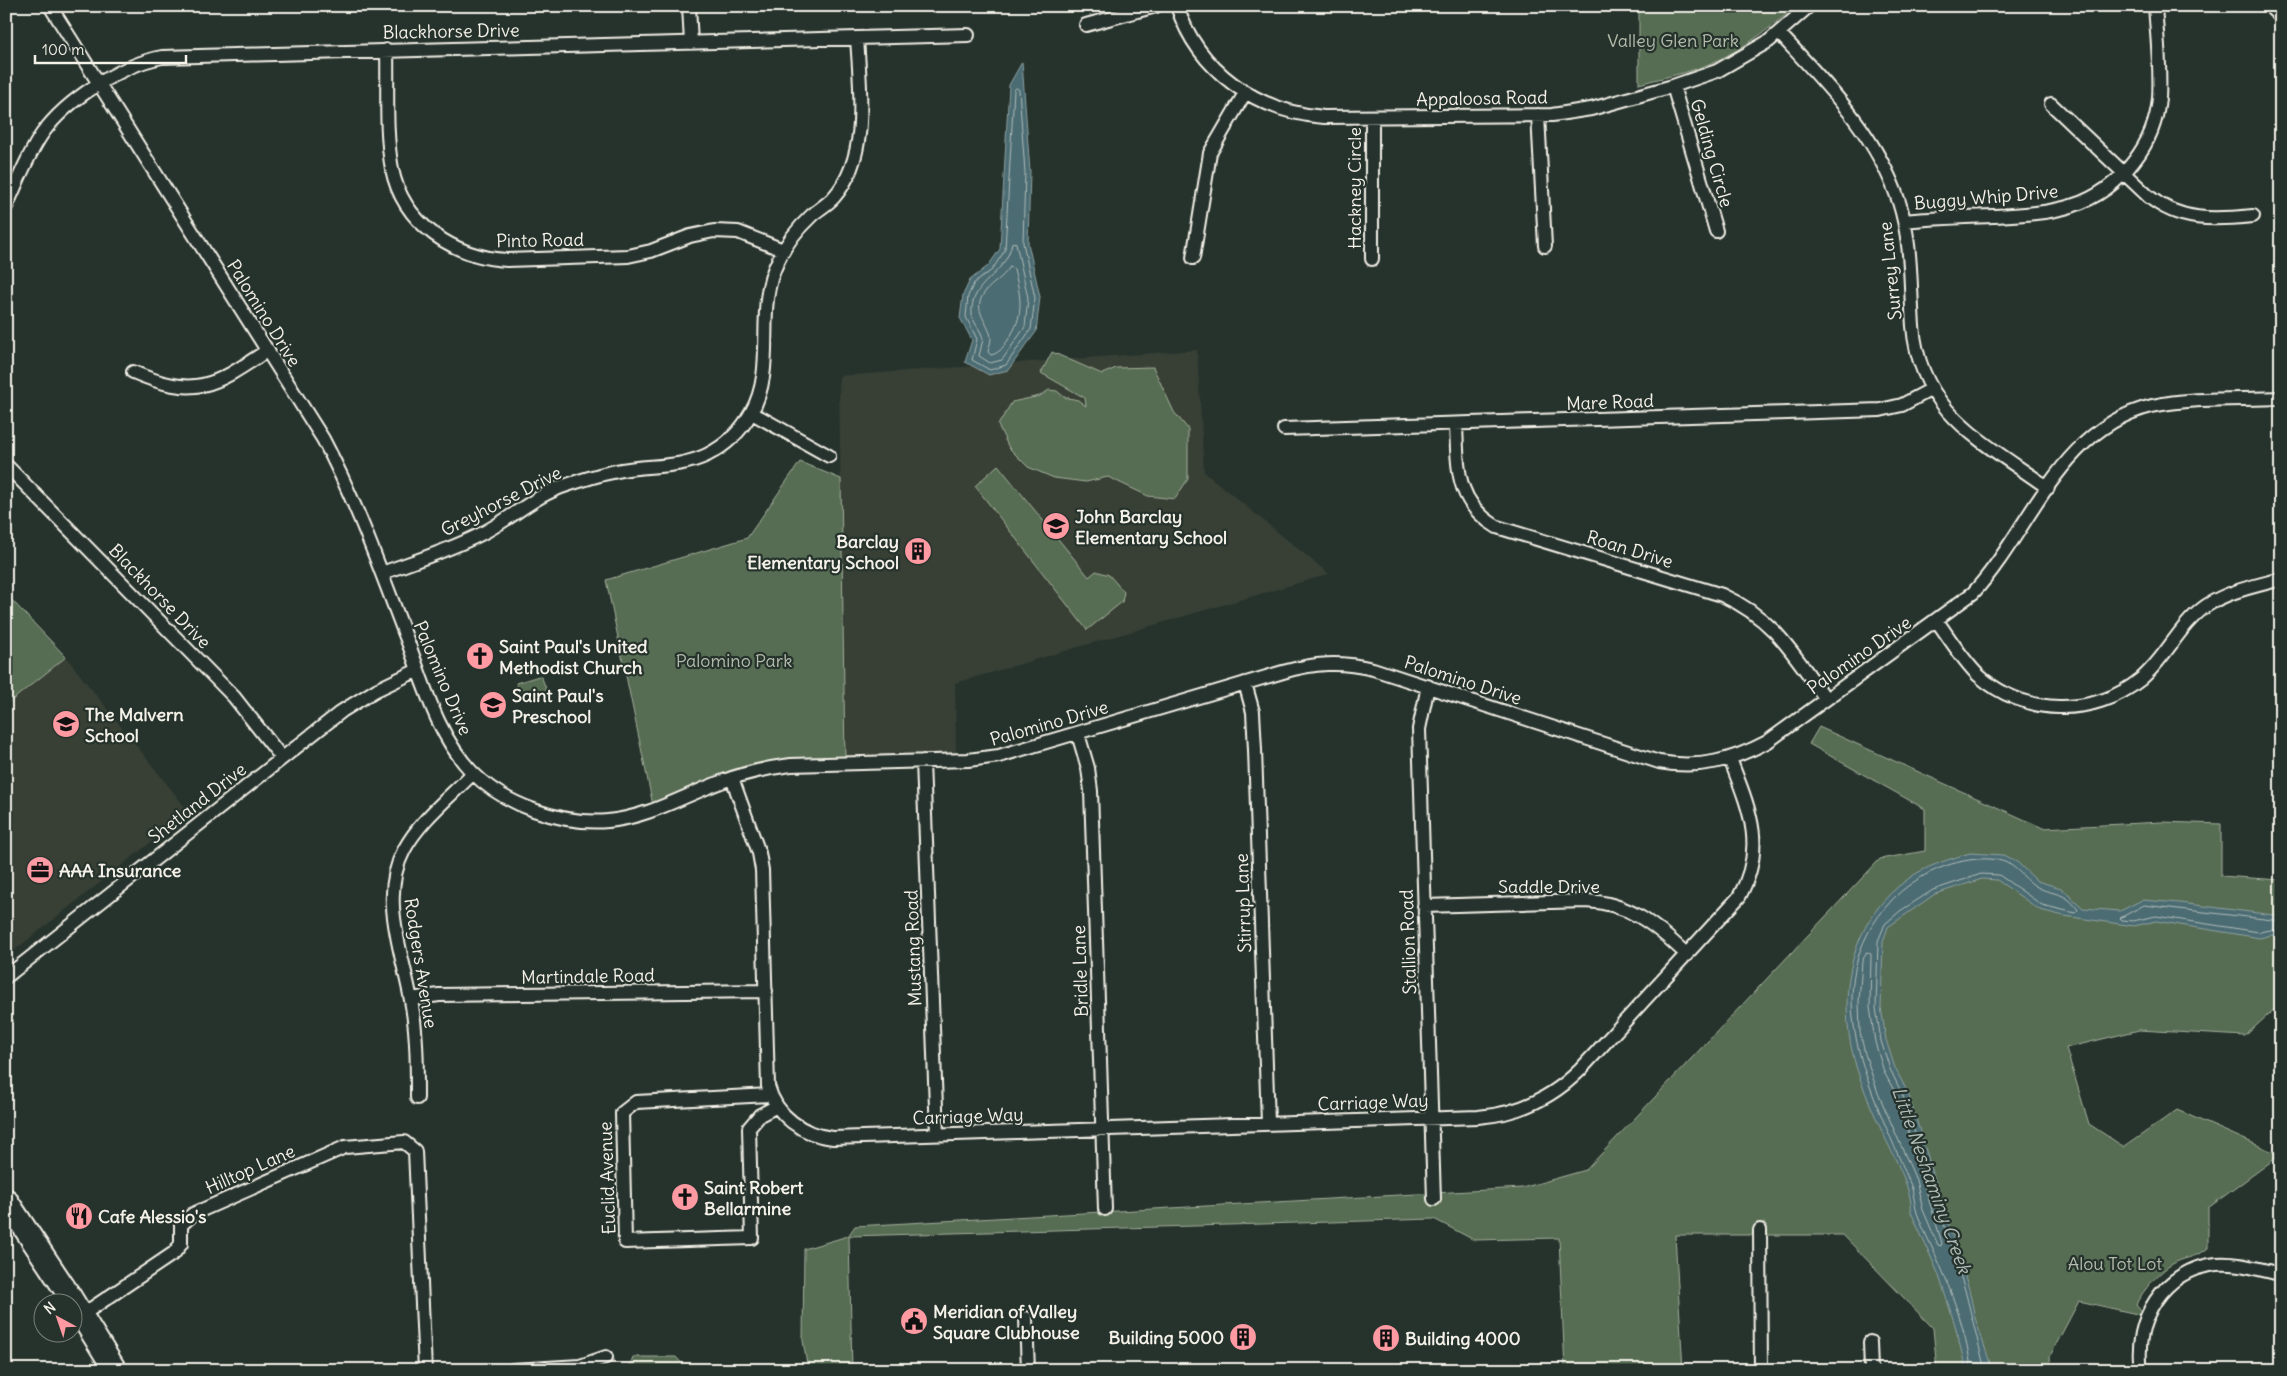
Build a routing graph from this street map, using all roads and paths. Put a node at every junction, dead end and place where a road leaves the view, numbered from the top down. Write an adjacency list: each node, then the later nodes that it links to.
1 (50, 6): 13 (street, Palomino Drive)
2 (690, 6): 11 (street)
3 (1156, 6): 7 (street)
4 (1177, 6): 15 (street, Appaloosa Road)
5 (1809, 6): 8 (street, Appaloosa Road)
6 (2155, 6): 19 (street, Buggy Whip Drive)
7 (1086, 25)
8 (1779, 33): 14 (street, Appaloosa Road); 22 (street, Surrey Lane)
9 (968, 35): 10 (street, Blackhorse Drive)
10 (857, 38): 11 (street, Blackhorse Drive); 25 (street, Greyhorse Drive)
11 (691, 43): 12 (street, Blackhorse Drive)
12 (387, 50): 13 (street, Blackhorse Drive); 25 (street, Pinto Road)
13 (99, 85): 20 (street, Blackhorse Drive); 28 (street, Palomino Drive)
14 (1674, 86): 17 (street, Appaloosa Road); 23 (street, Gelding Circle)
15 (1245, 92): 18 (street, Appaloosa Road); 26 (street)
16 (2052, 104): 19 (street)
17 (1538, 116): 18 (street, Appaloosa Road); 24 (street)
18 (1372, 117): 27 (street, Hackney Circle)
19 (2124, 174): 21 (street); 22 (street, Buggy Whip Drive)
20 (6, 207)
21 (2253, 216)
22 (1904, 221): 30 (street, Surrey Lane)
23 (1716, 231)
24 (1545, 246)
25 (783, 250): 32 (street, Greyhorse Drive)
26 (1193, 258)
27 (1372, 259)
28 (268, 350): 29 (street); 38 (street, Palomino Drive)
29 (133, 372)
30 (1932, 389): 33 (street, Mare Road); 37 (street, Surrey Lane)
31 (2281, 398): 37 (street, Palomino Drive)
32 (752, 413): 35 (street); 38 (street, Greyhorse Drive)
33 (1456, 425): 34 (street, Mare Road); 44 (street, Roan Drive)
34 (1284, 429)
35 (829, 456)
36 (6, 466): 46 (street, Blackhorse Drive)
37 (2048, 488): 40 (street, Palomino Drive)
38 (382, 573): 41 (street, Palomino Drive)
39 (2281, 579): 40 (street)
40 (1937, 621): 44 (street, Palomino Drive)
41 (418, 670): 46 (street, Shetland Drive); 49 (street, Palomino Drive)
42 (1245, 683): 43 (street, Palomino Drive); 45 (street, Palomino Drive); 60 (street, Stirrup Lane)
43 (1428, 686): 47 (street, Palomino Drive); 51 (street, Stallion Road)
44 (1826, 699): 47 (street, Palomino Drive)
45 (1078, 734): 48 (street, Palomino Drive); 61 (street, Bridle Lane)
46 (282, 758): 53 (street, Shetland Drive)
47 (1730, 759): 52 (street, Carriage Way)
48 (923, 761): 50 (street, Palomino Drive); 62 (street, Mustang Road)
49 (473, 773): 50 (street, Palomino Drive); 55 (street, Rodgers Avenue)
50 (732, 778): 54 (street)
51 (1424, 906): 52 (street, Saddle Drive); 59 (street, Stallion Road)
52 (1687, 955): 59 (street, Carriage Way)
53 (6, 977)
54 (766, 991): 55 (street, Martindale Road); 56 (street)
55 (411, 999): 57 (street, Rodgers Avenue)
56 (770, 1094): 58 (street); 58 (street, Euclid Avenue)
57 (417, 1098)
58 (779, 1109): 62 (street, Carriage Way)
59 (1431, 1118): 60 (street, Carriage Way); 63 (street, Stallion Road)
60 (1268, 1123): 61 (street, Carriage Way)
61 (1102, 1129): 62 (street, Carriage Way); 65 (street, Bridle Lane)
62 (937, 1134)
63 (1434, 1198)
64 (6, 1200): 68 (highway)
65 (1105, 1209)
66 (1760, 1230): 77 (street)
67 (2281, 1274): 79 (street)
68 (68, 1294)
69 (82, 1315): 73 (highway); 74 (street, Hilltop Lane)
70 (1026, 1318): 76 (street)
71 (1870, 1342): 78 (street)
72 (606, 1357): 75 (street)
73 (115, 1370)
74 (425, 1370)
75 (513, 1370)
76 (1028, 1370)
77 (1762, 1370)
78 (1871, 1370)
79 (2141, 1370)

